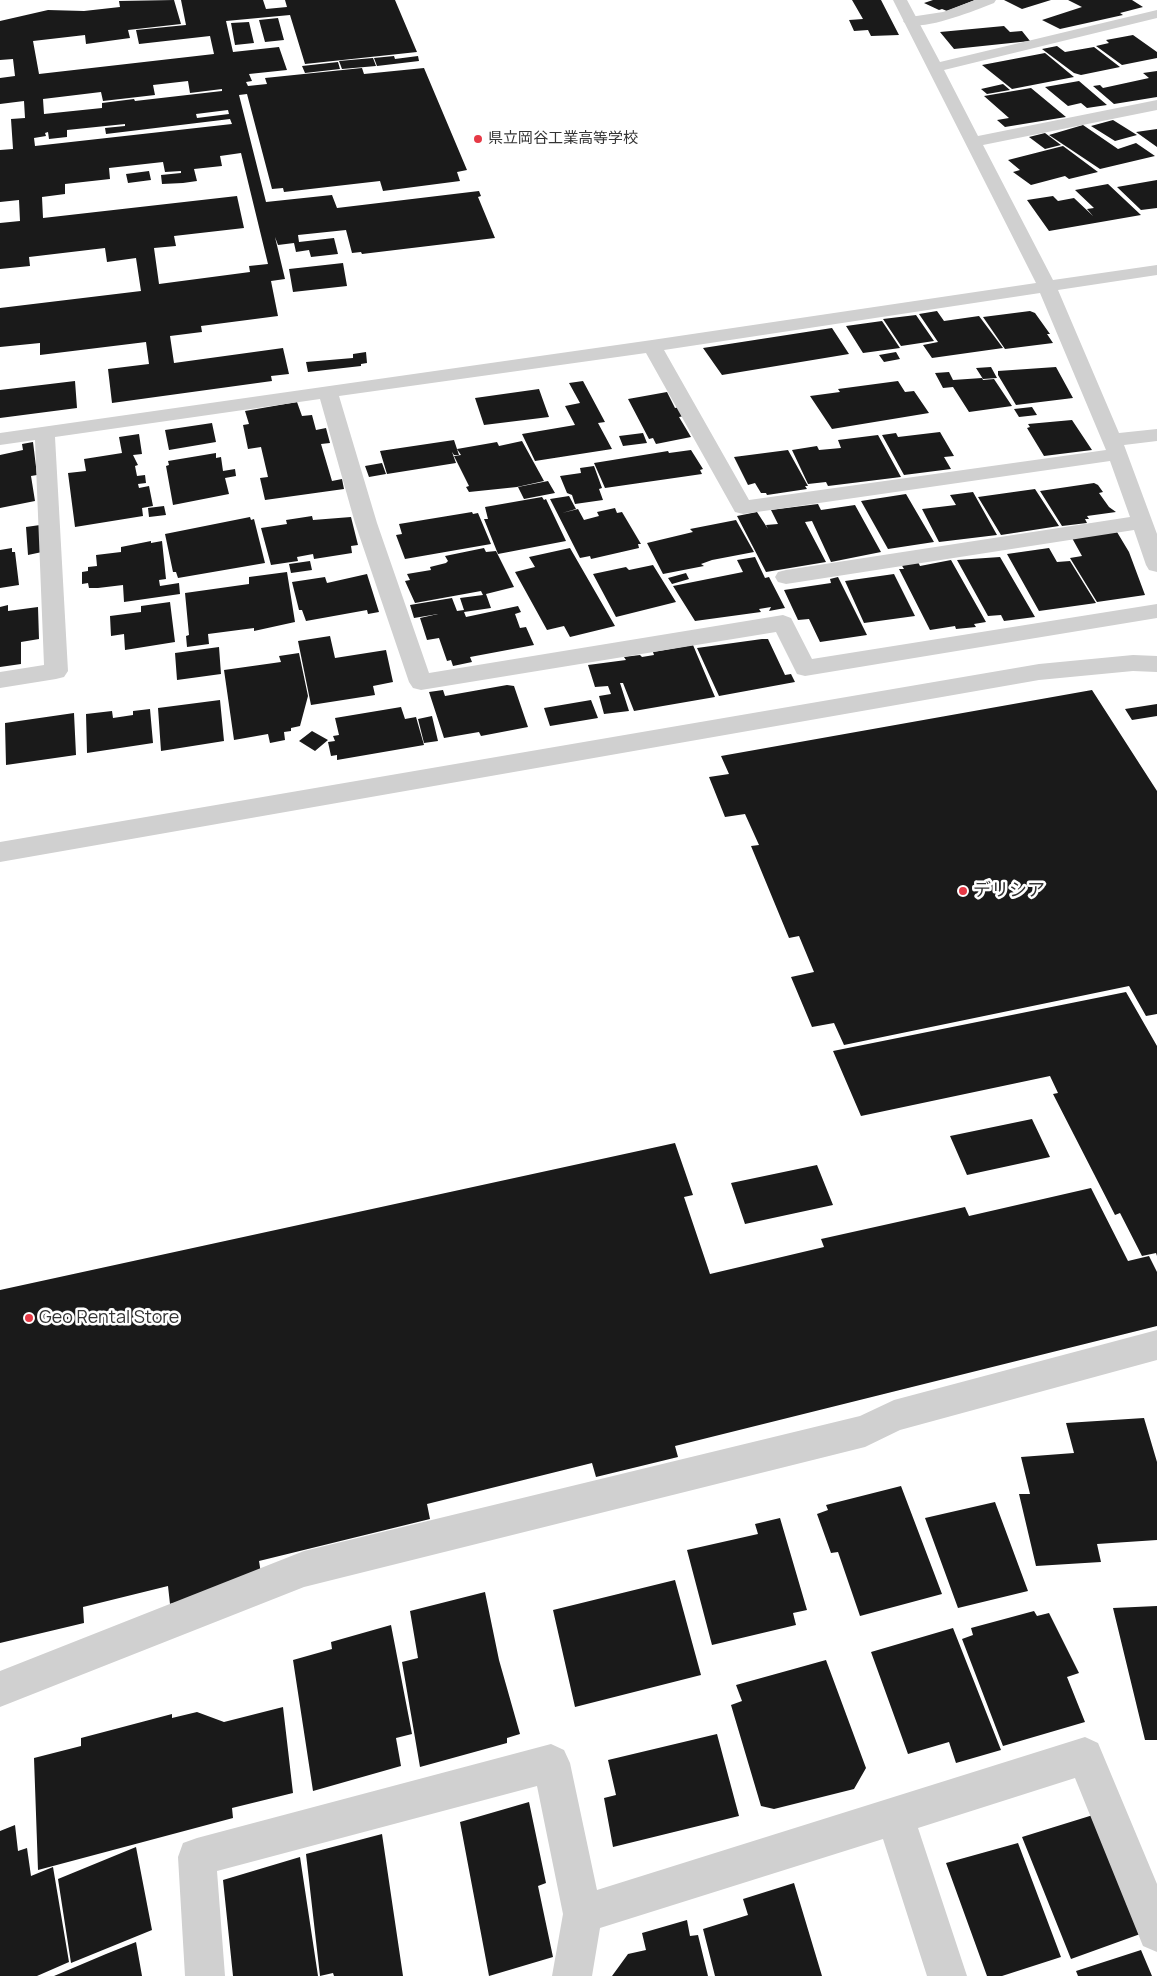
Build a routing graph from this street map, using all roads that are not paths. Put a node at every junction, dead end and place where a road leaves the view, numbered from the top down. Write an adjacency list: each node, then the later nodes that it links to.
1 (900, 0): 4 (street)
2 (989, 0): 4 (street)
3 (1157, 14): 5 (street)
4 (910, 20): 5 (street)
5 (935, 68): 7 (street)
6 (1157, 105): 7 (street)
7 (973, 142): 9 (street)
8 (1157, 270): 9 (street)
9 (1046, 285): 10 (street); 15 (street)
10 (652, 346): 11 (street); 15 (street)
11 (328, 391): 12 (street); 19 (street)
12 (45, 432): 14 (street); 21 (street)
13 (1157, 435): 15 (street)
14 (0, 439)
15 (1115, 447): 16 (street)
16 (1142, 522): 17 (street); 18 (street)
17 (1157, 564)
18 (786, 577)
19 (1157, 611)
20 (1157, 664): 22 (street)
21 (0, 680)
22 (0, 852)
23 (1157, 1345): 24 (street)
24 (0, 1689)
25 (895, 1816): 26 (street); 27 (street); 30 (street)
26 (583, 1914): 28 (street); 29 (street)
27 (1157, 1932)
28 (205, 1976)
29 (572, 1976)
30 (948, 1976)

